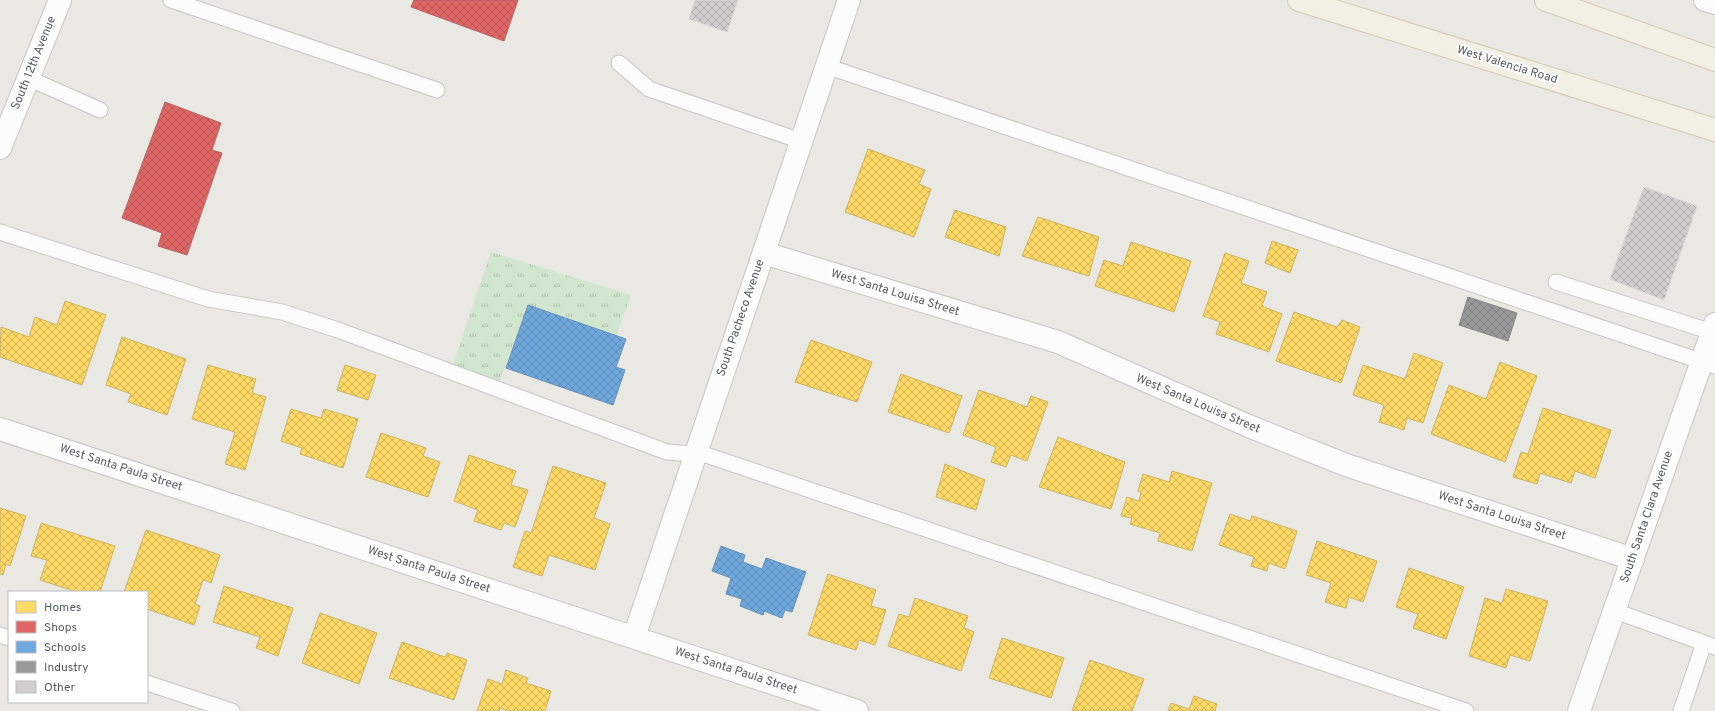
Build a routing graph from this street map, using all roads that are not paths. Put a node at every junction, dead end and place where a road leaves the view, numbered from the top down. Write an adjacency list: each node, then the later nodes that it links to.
1 (60, 0): 11 (street, South 12th Avenue)
2 (171, 0): 12 (lane)
3 (849, 0): 10 (street, South Pacheco Avenue)
4 (1299, 0): 14 (main road, West Valencia Road)
5 (1546, 0): 8 (main road)
6 (1705, 0): 7 (street)
7 (1715, 3)
8 (1715, 60)
9 (619, 63): 15 (lane)
10 (826, 66): 15 (street, South Pacheco Avenue); 21 (lane)
11 (28, 78): 13 (lane); 16 (street, South 12th Avenue)
12 (437, 90)
13 (100, 110)
14 (1715, 130)
15 (801, 141): 18 (street, South Pacheco Avenue)
16 (0, 148)
17 (0, 232): 23 (lane)
18 (764, 253): 23 (street, South Pacheco Avenue); 24 (street, West Santa Louisa Street)
19 (1556, 282): 20 (lane)
20 (1713, 328): 21 (street, South Santa Clara Avenue)
21 (1708, 363): 24 (street, South Santa Clara Avenue)
22 (0, 429): 26 (street, West Santa Paula Street)
23 (696, 454): 26 (street, South Pacheco Avenue); 31 (lane)
24 (1632, 559): 25 (street, South Santa Clara Avenue)
25 (1615, 611): 27 (lane); 32 (street, South Santa Clara Avenue)
26 (634, 637): 30 (street, West Santa Paula Street)
27 (1710, 645): 33 (lane)
28 (148, 683): 29 (lane)
29 (232, 711)
30 (857, 711)
31 (1466, 711)
32 (1580, 711)
33 (1681, 711)

